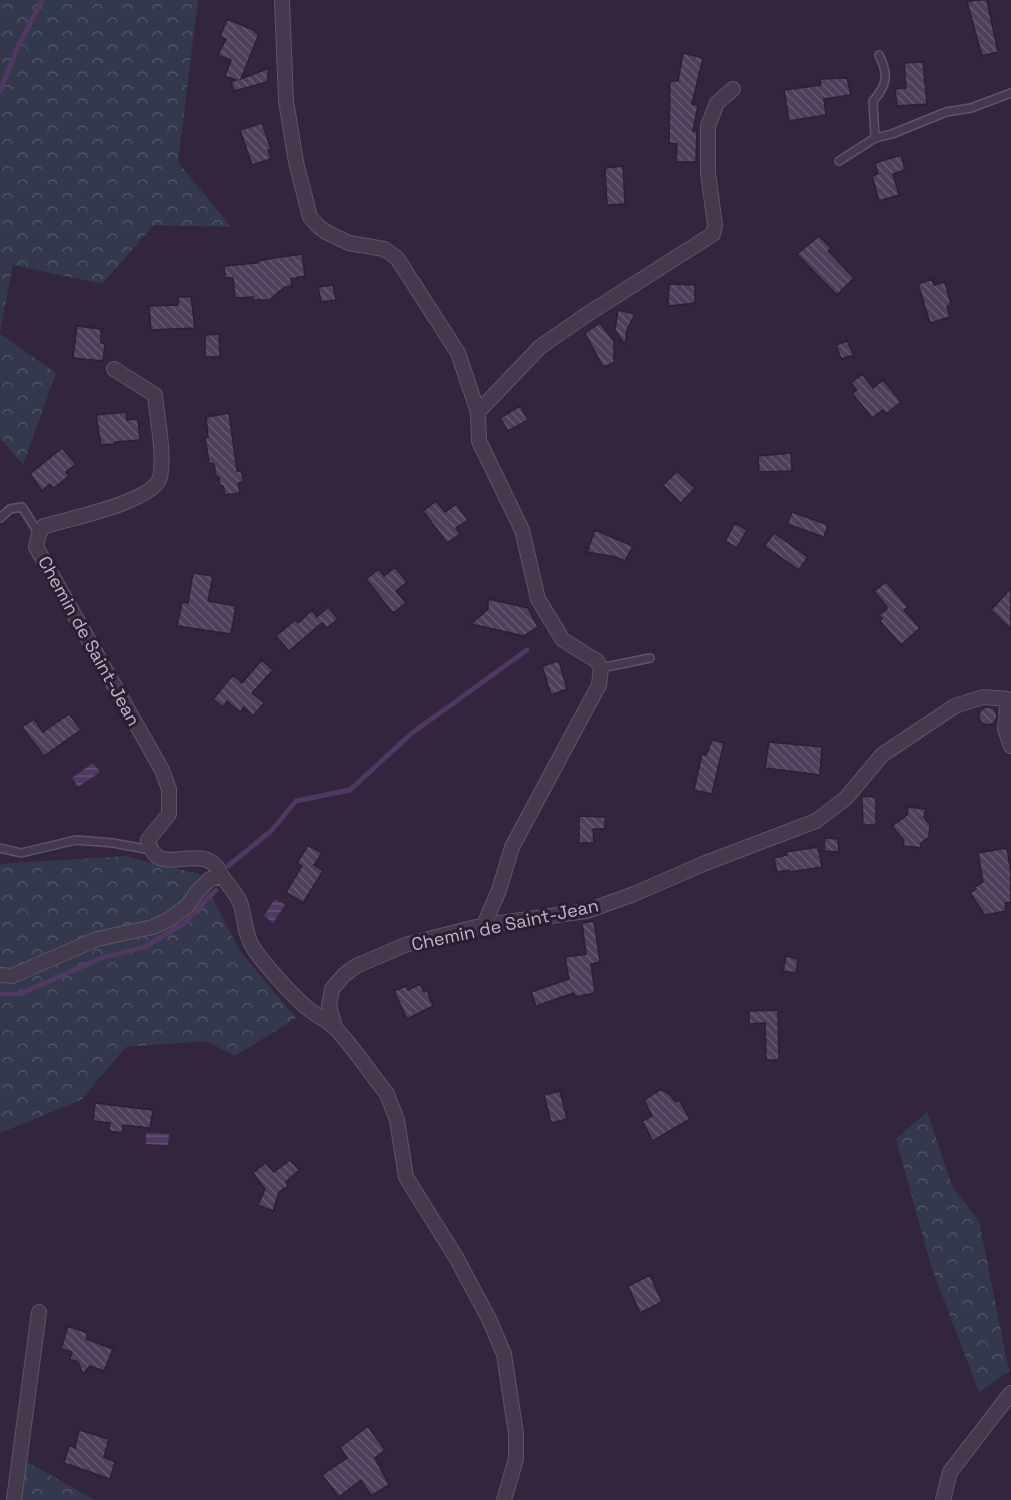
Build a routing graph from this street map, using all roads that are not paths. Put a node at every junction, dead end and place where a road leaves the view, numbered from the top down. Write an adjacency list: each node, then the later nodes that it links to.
1 (282, 0): 8 (street)
2 (879, 55): 5 (lane)
3 (734, 89): 8 (street)
4 (1011, 93): 5 (lane)
5 (874, 138): 6 (lane)
6 (839, 160)
7 (114, 369): 10 (street, Chemin de Saint-Jean)
8 (478, 412): 12 (street)
9 (0, 518): 10 (lane)
10 (39, 534): 16 (street, Chemin de Saint-Jean)
11 (650, 658): 12 (lane)
12 (601, 668): 18 (street)
13 (1009, 700): 14 (street); 18 (street, Chemin de Saint-Jean)
14 (1011, 746)
15 (0, 848): 16 (lane)
16 (151, 850): 17 (street)
17 (221, 876): 19 (street); 20 (street)
18 (484, 925): 20 (street, Chemin de Saint-Jean)
19 (0, 975)
20 (335, 1027): 24 (street)
21 (39, 1312): 23 (street)
22 (1011, 1393): 25 (street)
23 (14, 1500)
24 (504, 1500)
25 (943, 1500)

